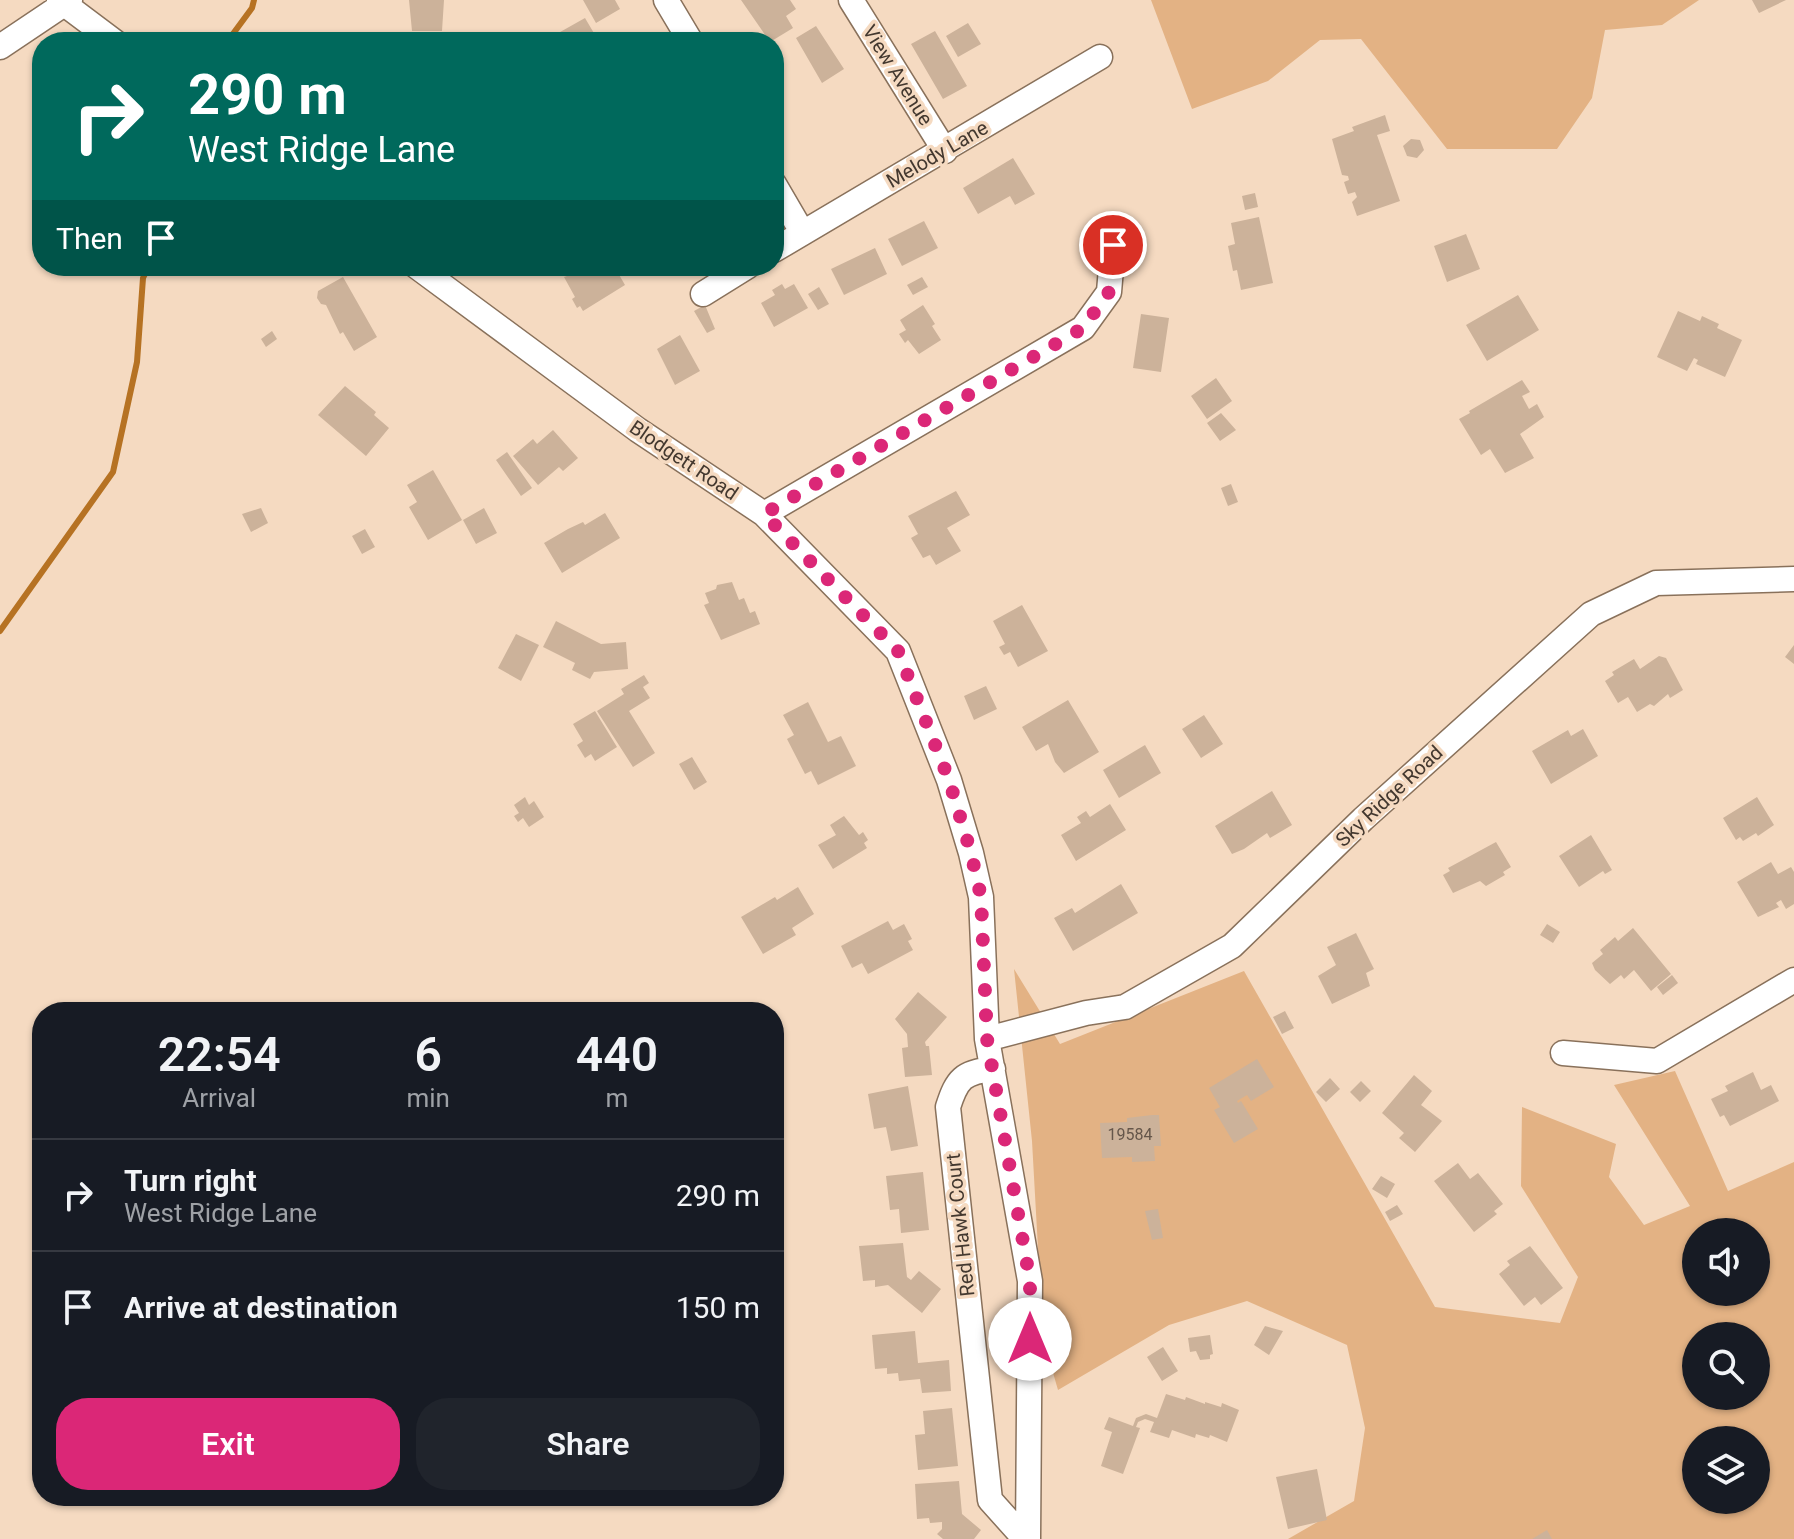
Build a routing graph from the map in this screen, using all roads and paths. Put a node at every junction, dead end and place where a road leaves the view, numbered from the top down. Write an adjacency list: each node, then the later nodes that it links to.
1 (666, 0): 5 (street)
2 (851, 0): 8 (street, View Avenue)
3 (64, 1): 4 (street); 6 (street)
4 (103, 32)
5 (685, 32)
6 (0, 47)
7 (1100, 57): 8 (street, Melody Lane)
8 (945, 151): 10 (street, Melody Lane)
9 (784, 201): 10 (street)
10 (802, 232): 11 (street, Melody Lane)
11 (784, 244)
12 (1113, 245): 16 (street)
13 (430, 276): 16 (street, Blodgett Road)
14 (732, 276): 15 (street)
15 (703, 294)
16 (764, 514): 19 (street, Blodgett Road)
17 (1794, 579): 19 (street, Sky Ridge Road)
18 (1794, 980): 20 (street)
19 (987, 1039): 21 (street, Blodgett Road)
20 (1563, 1053)
21 (993, 1069): 22 (street, Blodgett Road); 22 (street, Red Hawk Court)
22 (1026, 1539)

